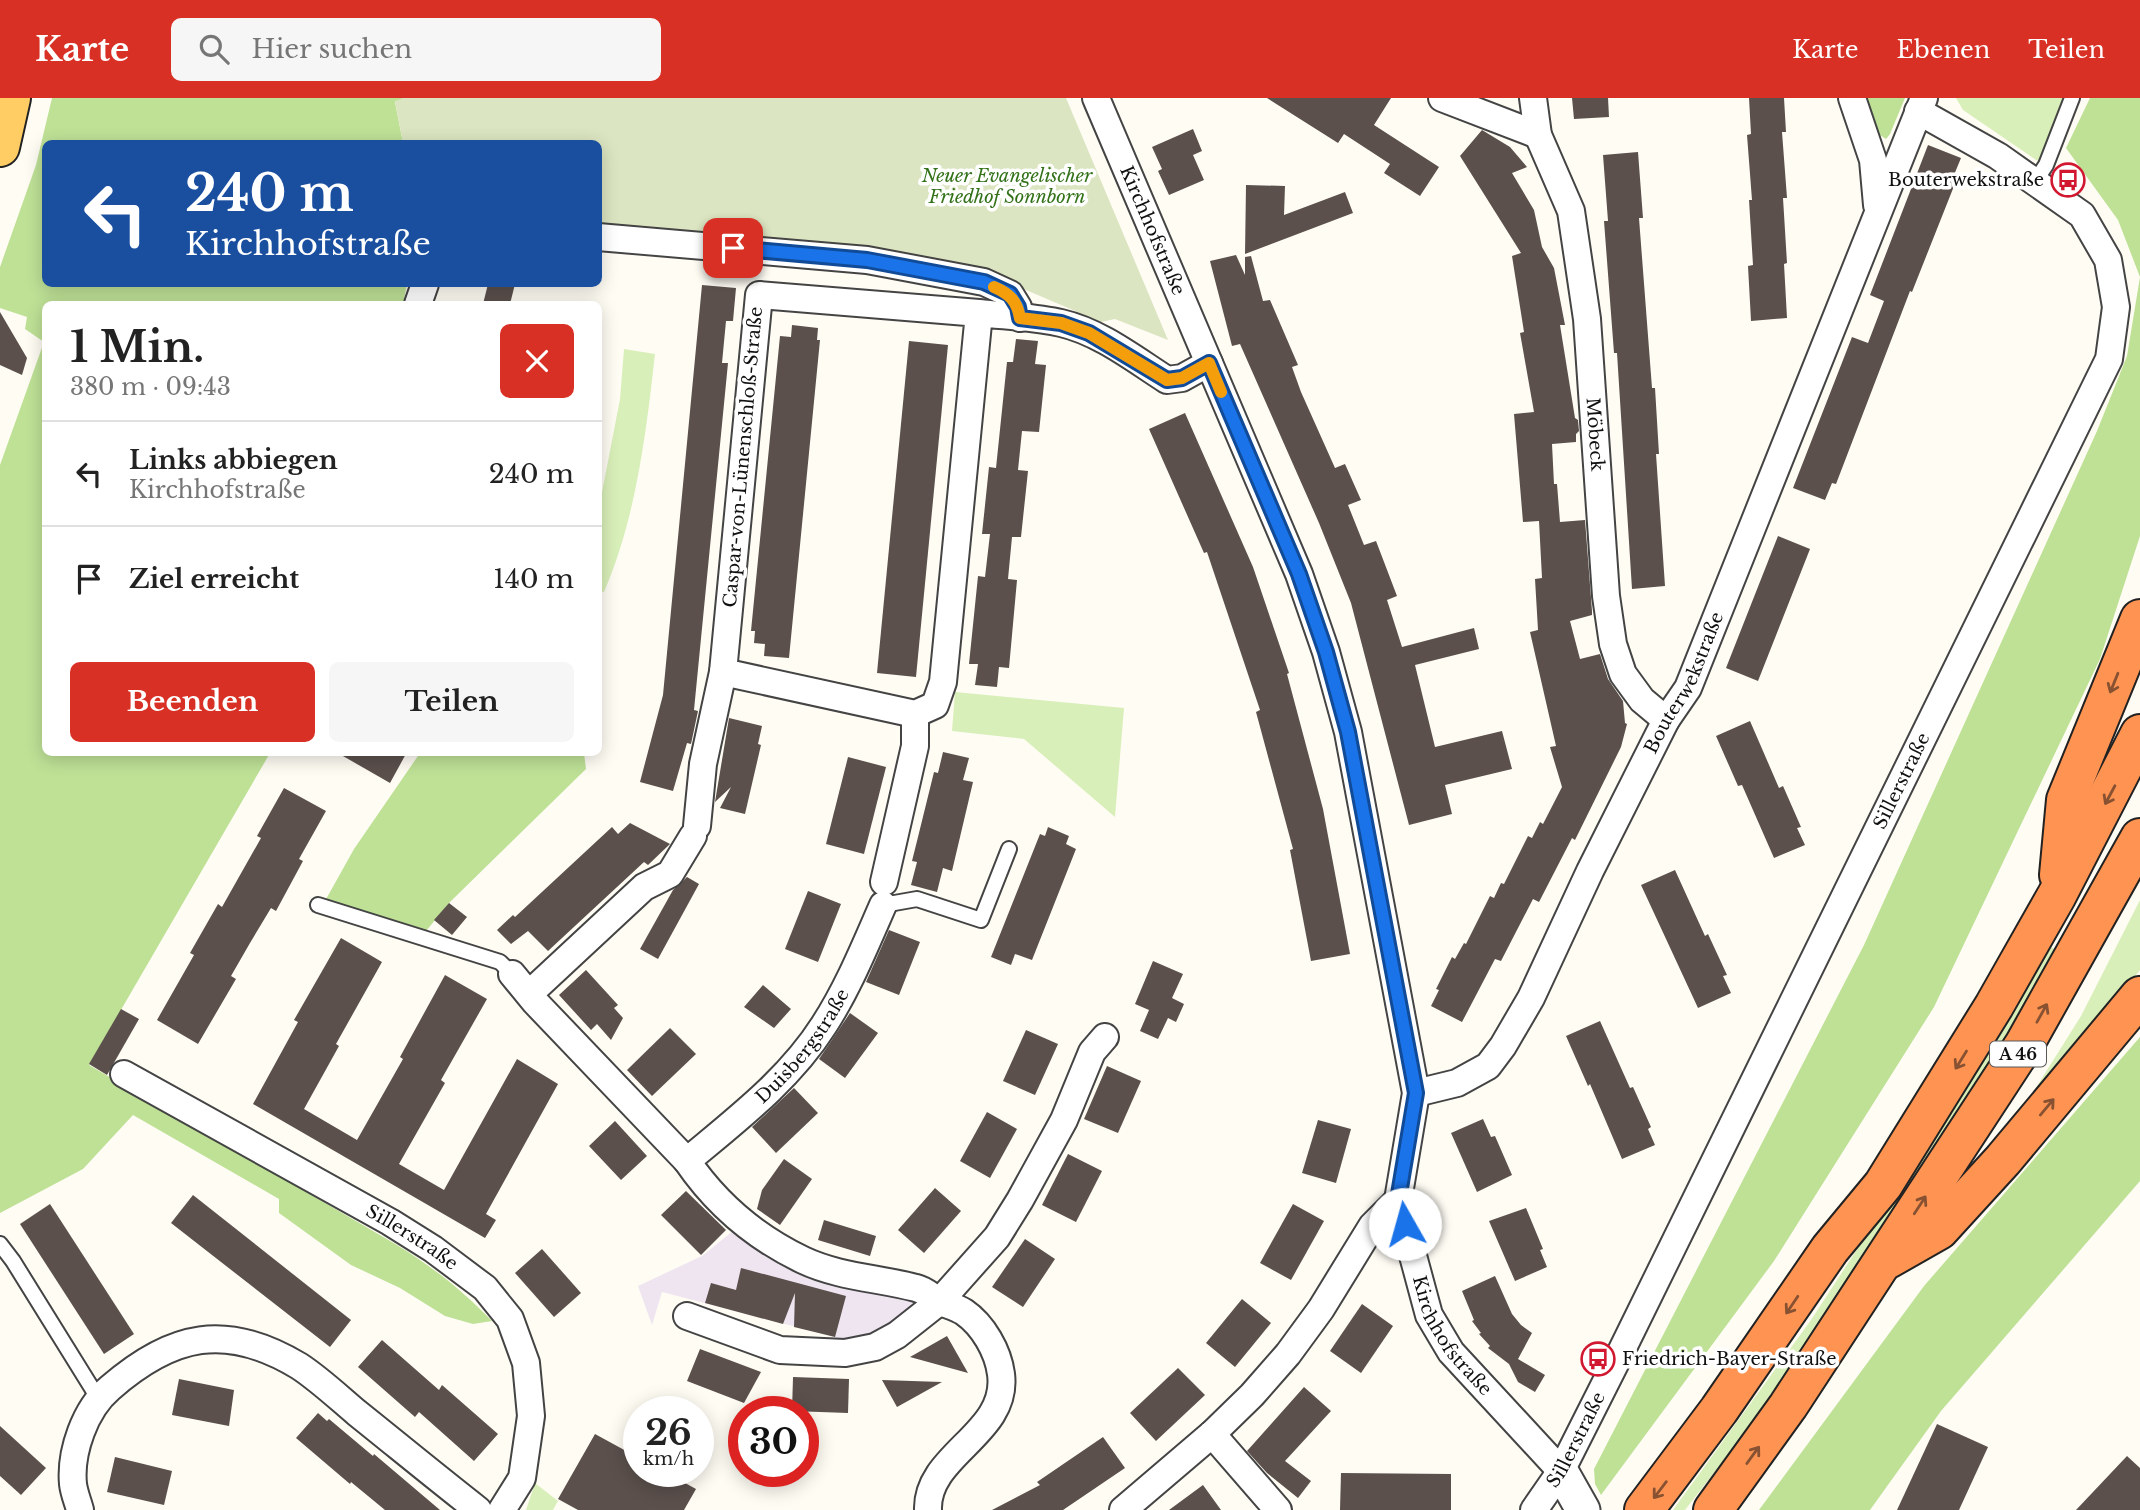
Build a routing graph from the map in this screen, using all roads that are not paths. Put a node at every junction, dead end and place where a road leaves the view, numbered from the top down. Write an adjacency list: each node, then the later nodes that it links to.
1 (11, 98): 9 (main road)
2 (1096, 98): 15 (street, Kirchhofstraße)
3 (1442, 98): 8 (street)
4 (1533, 98): 8 (street, Möbeck)
5 (1852, 98): 11 (street, Bouterwekstraße)
6 (2072, 98): 10 (lane)
7 (1921, 105): 10 (street, Sillerstraße); 11 (street, Bouterwekstraße)
8 (1538, 135): 19 (street, Möbeck)
9 (0, 146)
10 (2034, 183): 39 (street, Sillerstraße)
11 (1877, 211): 19 (street, Bouterwekstraße)
12 (602, 237): 14 (street)
13 (979, 313): 14 (street, Caspar-von-Lünenschloß-Straße); 17 (street, Caspar-von-Lünenschloß-Straße); 18 (street)
14 (1020, 318): 15 (street)
15 (1209, 363): 30 (street, Kirchhofstraße)
16 (2140, 619): 24 (highway, one-way to 24)
17 (723, 672): 18 (street); 26 (street, Caspar-von-Lünenschloß-Straße)
18 (915, 714): 23 (street)
19 (1666, 720): 30 (street, Bouterwekstraße)
20 (2140, 734): 24 (highway, A 46, one-way to 24)
21 (2140, 838): 34 (highway, A 46, one-way to 21)
22 (1009, 849): 23 (lane)
23 (884, 893): 31 (street, Duisbergstraße)
24 (2057, 895): 48 (highway, A 46, one-way to 48)
25 (318, 905): 26 (lane)
26 (520, 984): 31 (street)
27 (2140, 996): 34 (highway, one-way to 27)
28 (1105, 1037): 35 (street)
29 (124, 1073): 42 (street, Sillerstraße)
30 (1416, 1093): 32 (street, Kirchhofstraße)
31 (687, 1161): 35 (street)
32 (1398, 1200): 38 (street); 39 (street, Kirchhofstraße)
33 (0, 1244): 37 (lane)
34 (1883, 1262): 49 (highway, A 46, one-way to 34)
35 (940, 1301): 36 (street); 43 (street)
36 (687, 1316)
37 (98, 1398): 40 (street); 41 (street)
38 (1212, 1434): 44 (street); 45 (street)
39 (1561, 1471): 46 (street, Sillerstraße); 47 (street, Kirchhofstraße)
40 (80, 1510)
41 (478, 1510)
42 (502, 1510)
43 (928, 1510)
44 (1123, 1510)
45 (1278, 1510)
46 (1534, 1510)
47 (1583, 1510)
48 (1644, 1510)
49 (1713, 1510)

